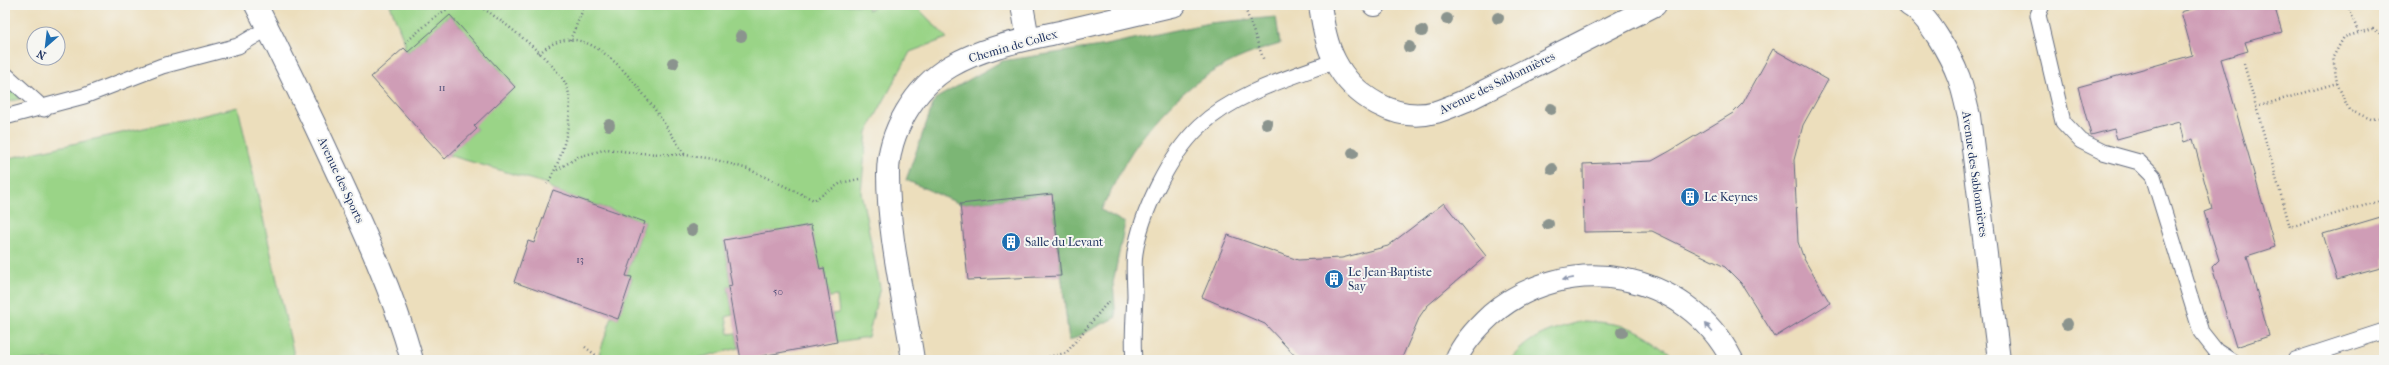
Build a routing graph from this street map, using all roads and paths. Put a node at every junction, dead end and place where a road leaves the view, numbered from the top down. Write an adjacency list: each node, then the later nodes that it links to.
1 (256, 5): 13 (street, Avenue des Sports)
2 (454, 5): 18 (path)
3 (477, 5): 19 (path)
4 (585, 5): 16 (path)
5 (1022, 5): 17 (street)
6 (1175, 5): 17 (street, Chemin de Collex)
7 (1244, 5): 24 (path)
8 (1320, 5): 20 (street, Avenue des Sablonnières)
9 (1655, 5): 20 (street, Avenue des Sablonnières)
10 (1910, 5): 44 (street, Avenue des Sablonnières)
11 (2042, 5): 45 (lane)
12 (2348, 5): 14 (path)
13 (268, 28): 26 (lane); 37 (street, Avenue des Sports)
14 (2358, 32): 15 (path); 23 (path)
15 (2384, 35)
16 (570, 40): 19 (path); 29 (path)
17 (1028, 40): 31 (street, Chemin de Collex)
18 (404, 43)
19 (539, 53): 30 (path)
20 (1335, 61): 24 (lane)
21 (2244, 64): 25 (path)
22 (5, 74): 26 (lane)
23 (2337, 83): 25 (path); 27 (path)
24 (1272, 84): 34 (lane)
25 (2256, 107): 33 (path)
26 (44, 108): 28 (lane)
27 (2384, 117)
28 (5, 118)
29 (685, 155): 30 (path); 31 (path)
30 (557, 170): 32 (path)
31 (888, 173): 39 (street, Chemin de Collex)
32 (547, 184)
33 (2384, 200)
34 (1135, 300): 40 (path); 41 (lane)
35 (2384, 331): 46 (lane)
36 (585, 347): 38 (path)
37 (412, 360)
38 (602, 360)
39 (913, 360)
40 (1033, 360)
41 (1134, 360)
42 (1456, 360): 43 (street, one-way to 42)
43 (1732, 360)
44 (1999, 360)
45 (2230, 360)
46 (2295, 360)

